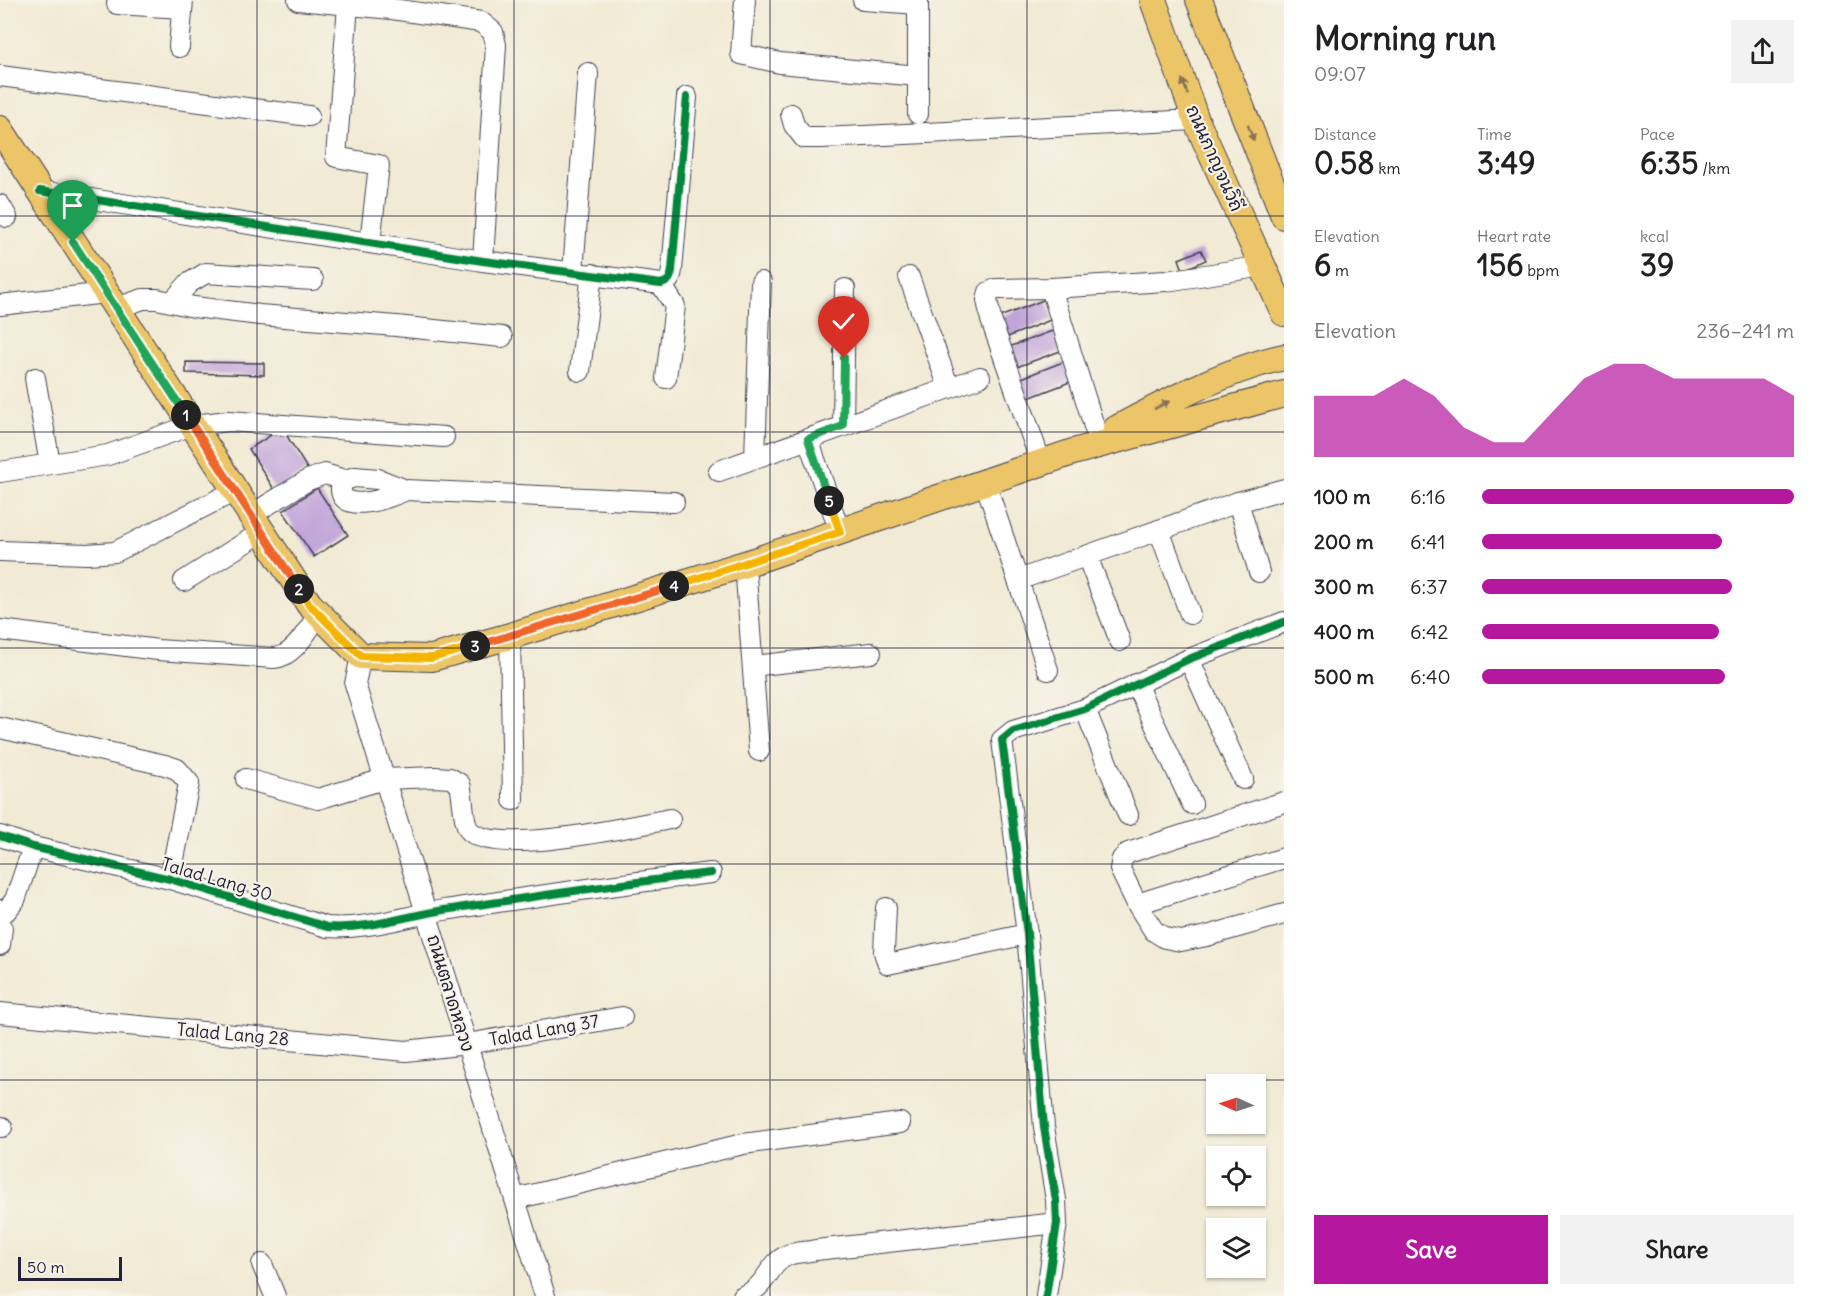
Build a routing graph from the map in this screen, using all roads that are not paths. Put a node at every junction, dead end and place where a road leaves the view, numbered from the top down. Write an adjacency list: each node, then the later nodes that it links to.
1 (297, 0): 9 (street)
2 (745, 0): 13 (street)
3 (863, 0): 6 (street)
4 (1153, 0): 18 (main road, ถนนกาญจนวิถี, one-way to 4)
5 (1199, 0): 21 (main road, one-way to 21)
6 (918, 2): 13 (street)
7 (117, 4): 8 (street)
8 (182, 4): 10 (street)
9 (348, 4): 22 (street); 23 (street)
10 (179, 47)
11 (588, 73): 25 (street)
12 (0, 76): 17 (street)
13 (918, 76): 16 (street)
14 (687, 97): 29 (street)
15 (791, 114): 18 (street)
16 (918, 114)
17 (309, 116)
18 (1196, 120): 24 (main road, ถนนกาญจนวิถี)
19 (2, 136): 20 (main road)
20 (40, 190): 22 (street); 32 (main road)
21 (1284, 216)
22 (370, 243): 23 (street)
23 (483, 261): 25 (street)
24 (1264, 266): 30 (street); 35 (main road, ถนนกาญจนวิถี)
25 (582, 273): 29 (street); 38 (street)
26 (909, 277): 42 (street)
27 (313, 280): 33 (street)
28 (761, 282): 50 (street)
29 (661, 284): 41 (street)
30 (1051, 288): 48 (street); 51 (street)
31 (845, 289): 45 (street)
32 (111, 300): 33 (street); 34 (street); 44 (main road)
33 (173, 301): 36 (street)
34 (0, 305)
35 (1284, 313)
36 (502, 337)
37 (1284, 357): 48 (main road, one-way to 37)
38 (580, 371)
39 (980, 377): 42 (street)
40 (35, 378): 52 (street)
41 (666, 378)
42 (949, 388): 45 (street)
43 (1284, 394): 49 (main road)
44 (192, 425): 46 (street); 52 (street); 57 (main road)
45 (843, 426): 47 (street)
46 (444, 437)
47 (808, 439): 50 (street); 62 (street)
48 (1098, 439): 49 (main road)
49 (1073, 452): 51 (main road)
50 (755, 458): 53 (street)
51 (1041, 463): 55 (main road)
52 (50, 464): 54 (street)
53 (719, 471)
54 (0, 472)
55 (985, 482): 62 (main road); 67 (street)
56 (1284, 489): 59 (street)
57 (235, 491): 60 (main road); 63 (street)
58 (674, 502): 60 (street)
59 (1238, 502): 61 (street); 66 (street)
60 (257, 524): 68 (street); 69 (main road)
61 (1159, 530): 64 (street); 70 (street)
62 (840, 532): 65 (main road)
63 (0, 551)
64 (1087, 556): 67 (street); 74 (street)
65 (745, 564): 73 (main road); 78 (street)
66 (1259, 572)
67 (1018, 580): 79 (street)
68 (184, 581)
69 (319, 614): 72 (street); 76 (main road)
70 (1190, 614)
71 (1284, 622): 77 (street)
72 (0, 630)
73 (510, 636): 76 (main road); 87 (street)
74 (1120, 641)
75 (871, 653): 78 (street)
76 (361, 656): 85 (street, ถนนตลาดหลวง)
77 (1189, 659): 80 (street); 86 (street)
78 (753, 666): 83 (street)
79 (1048, 670)
80 (1136, 684): 81 (street); 89 (street)
81 (1085, 709): 90 (street); 102 (street)
82 (0, 728): 96 (street)
83 (759, 751)
84 (246, 779): 85 (street)
85 (384, 779): 91 (street); 99 (street, ถนนตลาดหลวง)
86 (1243, 779)
87 (513, 800)
88 (1284, 802): 97 (street)
89 (1192, 804)
90 (1128, 815)
91 (670, 819)
92 (0, 836): 93 (street, Talad Lang 30)
93 (33, 847): 96 (street, Talad Lang 30); 101 (street)
94 (1284, 858): 97 (street)
95 (711, 873): 99 (street, Talad Lang 30)
96 (170, 879): 99 (street, Talad Lang 30)
97 (1137, 904): 100 (street)
98 (886, 908): 102 (street)
99 (426, 913): 105 (street, ถนนตลาดหลวง)
100 (1284, 914)
101 (1, 928)
102 (1027, 934): 108 (street)
103 (0, 1013): 105 (street, Talad Lang 28)
104 (622, 1017): 105 (street, Talad Lang 37)
105 (466, 1044): 107 (street, ถนนตลาดหลวง)
106 (900, 1123): 107 (street)
107 (515, 1199): 111 (street, ถนนตลาดหลวง)
108 (1057, 1223): 112 (street); 113 (street)
109 (262, 1264): 110 (street)
110 (275, 1296)
111 (545, 1296)
112 (743, 1296)
113 (1046, 1296)

